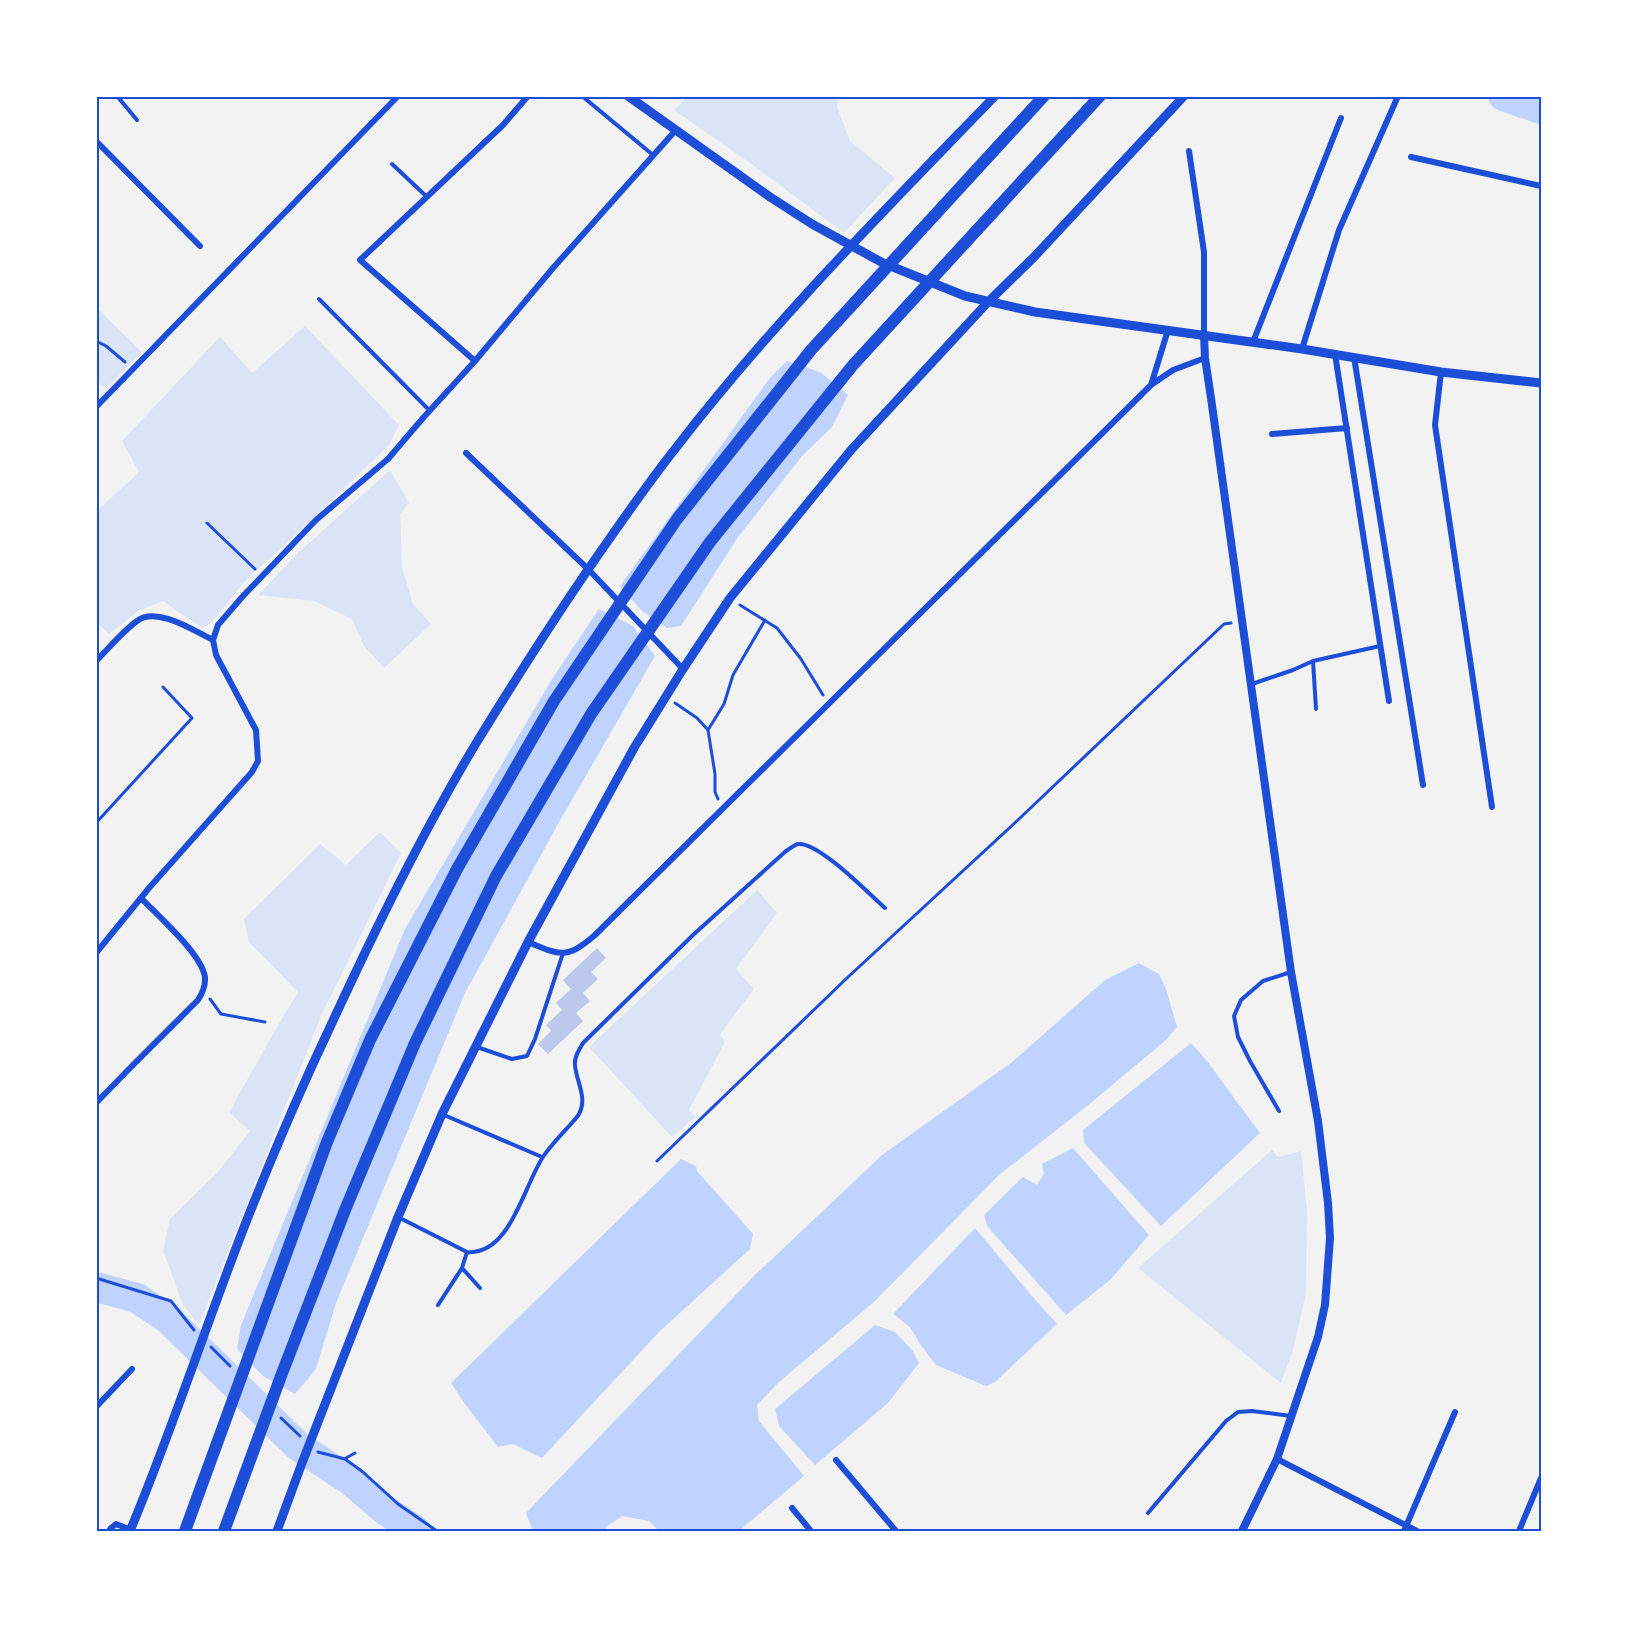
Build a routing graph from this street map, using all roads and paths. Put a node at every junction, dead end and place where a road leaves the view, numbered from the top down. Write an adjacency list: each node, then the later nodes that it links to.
1 (117, 96): 12 (lane)
2 (398, 96): 34 (street)
3 (528, 96): 20 (street)
4 (582, 96): 16 (lane)
5 (628, 96): 13 (main road)
6 (995, 96): 22 (main road)
7 (1044, 96): 98 (highway)
8 (1100, 96): 99 (highway)
9 (1184, 96): 24 (main road)
10 (1398, 96): 29 (street)
11 (1341, 118): 28 (street)
12 (137, 120)
13 (675, 131): 16 (street); 22 (main road)
14 (96, 141): 21 (street)
15 (1189, 151): 26 (street)
16 (653, 155): 33 (street)
17 (1411, 157): 19 (street)
18 (392, 164): 20 (lane)
19 (1541, 186)
20 (427, 197): 33 (street)
21 (200, 246)
22 (851, 246): 24 (main road); 44 (main road)
23 (320, 299): 39 (lane)
24 (988, 302): 25 (main road); 46 (main road)
25 (1168, 330): 26 (main road); 37 (street)
26 (1204, 335): 28 (main road); 32 (street)
27 (96, 341): 34 (path)
28 (1253, 342): 29 (main road)
29 (1302, 349): 30 (main road)
30 (1335, 354): 31 (main road); 40 (street)
31 (1354, 357): 35 (main road); 61 (street)
32 (1205, 358): 37 (street); 48 (street)
33 (476, 361): 39 (street)
34 (133, 369): 38 (street)
35 (1441, 372): 36 (main road); 62 (street)
36 (1541, 383)
37 (1151, 385): 58 (street)
38 (96, 407)
39 (430, 411): 45 (street)
40 (1347, 428): 41 (street); 50 (street)
41 (1272, 434)
42 (466, 453): 44 (street)
43 (207, 523): 45 (path)
44 (588, 569): 53 (street); 96 (main road)
45 (262, 576): 49 (street)
46 (730, 598): 47 (path); 53 (main road)
47 (765, 621): 58 (path); 60 (path)
48 (1242, 621): 54 (street); 78 (path)
49 (213, 640): 51 (street); 65 (street)
50 (1380, 646): 52 (lane); 57 (street)
51 (96, 661)
52 (1312, 661): 54 (lane); 59 (lane)
53 (683, 669): 56 (main road)
54 (1251, 684): 70 (street)
55 (163, 687): 64 (path)
56 (666, 697): 60 (path); 67 (main road)
57 (1389, 701)
58 (829, 705): 63 (street)
59 (1317, 709)
60 (708, 730): 63 (path)
61 (1423, 785)
62 (1492, 807)
63 (723, 809): 69 (street)
64 (96, 823)
65 (141, 898): 68 (street); 71 (street)
66 (885, 908): 77 (lane)
67 (528, 942): 69 (street); 73 (main road)
68 (96, 953)
69 (563, 953): 73 (lane)
70 (1291, 972): 75 (lane); 87 (street)
71 (204, 990): 72 (path); 74 (street)
72 (265, 1022)
73 (476, 1046): 76 (main road)
74 (96, 1103)
75 (1279, 1111)
76 (442, 1114): 77 (lane); 79 (main road)
77 (542, 1157): 80 (lane)
78 (657, 1161)
79 (398, 1217): 80 (lane); 100 (main road)
80 (467, 1252): 81 (lane)
81 (462, 1268): 82 (lane); 83 (lane)
82 (480, 1288)
83 (438, 1305)
84 (132, 1369): 85 (street)
85 (96, 1407)
86 (1455, 1412): 95 (street)
87 (1291, 1417): 90 (street); 94 (lane)
88 (355, 1453): 89 (path)
89 (345, 1459)
90 (1277, 1459): 95 (street); 103 (street)
91 (836, 1460): 102 (street)
92 (1541, 1478): 105 (street)
93 (792, 1508): 101 (street)
94 (1148, 1513)
95 (1405, 1528): 104 (street)
96 (131, 1530): 97 (street)
97 (109, 1531)
98 (185, 1531)
99 (224, 1531)
100 (277, 1531)
101 (811, 1531)
102 (896, 1531)
103 (1242, 1531)
104 (1417, 1531)
105 (1518, 1531)

